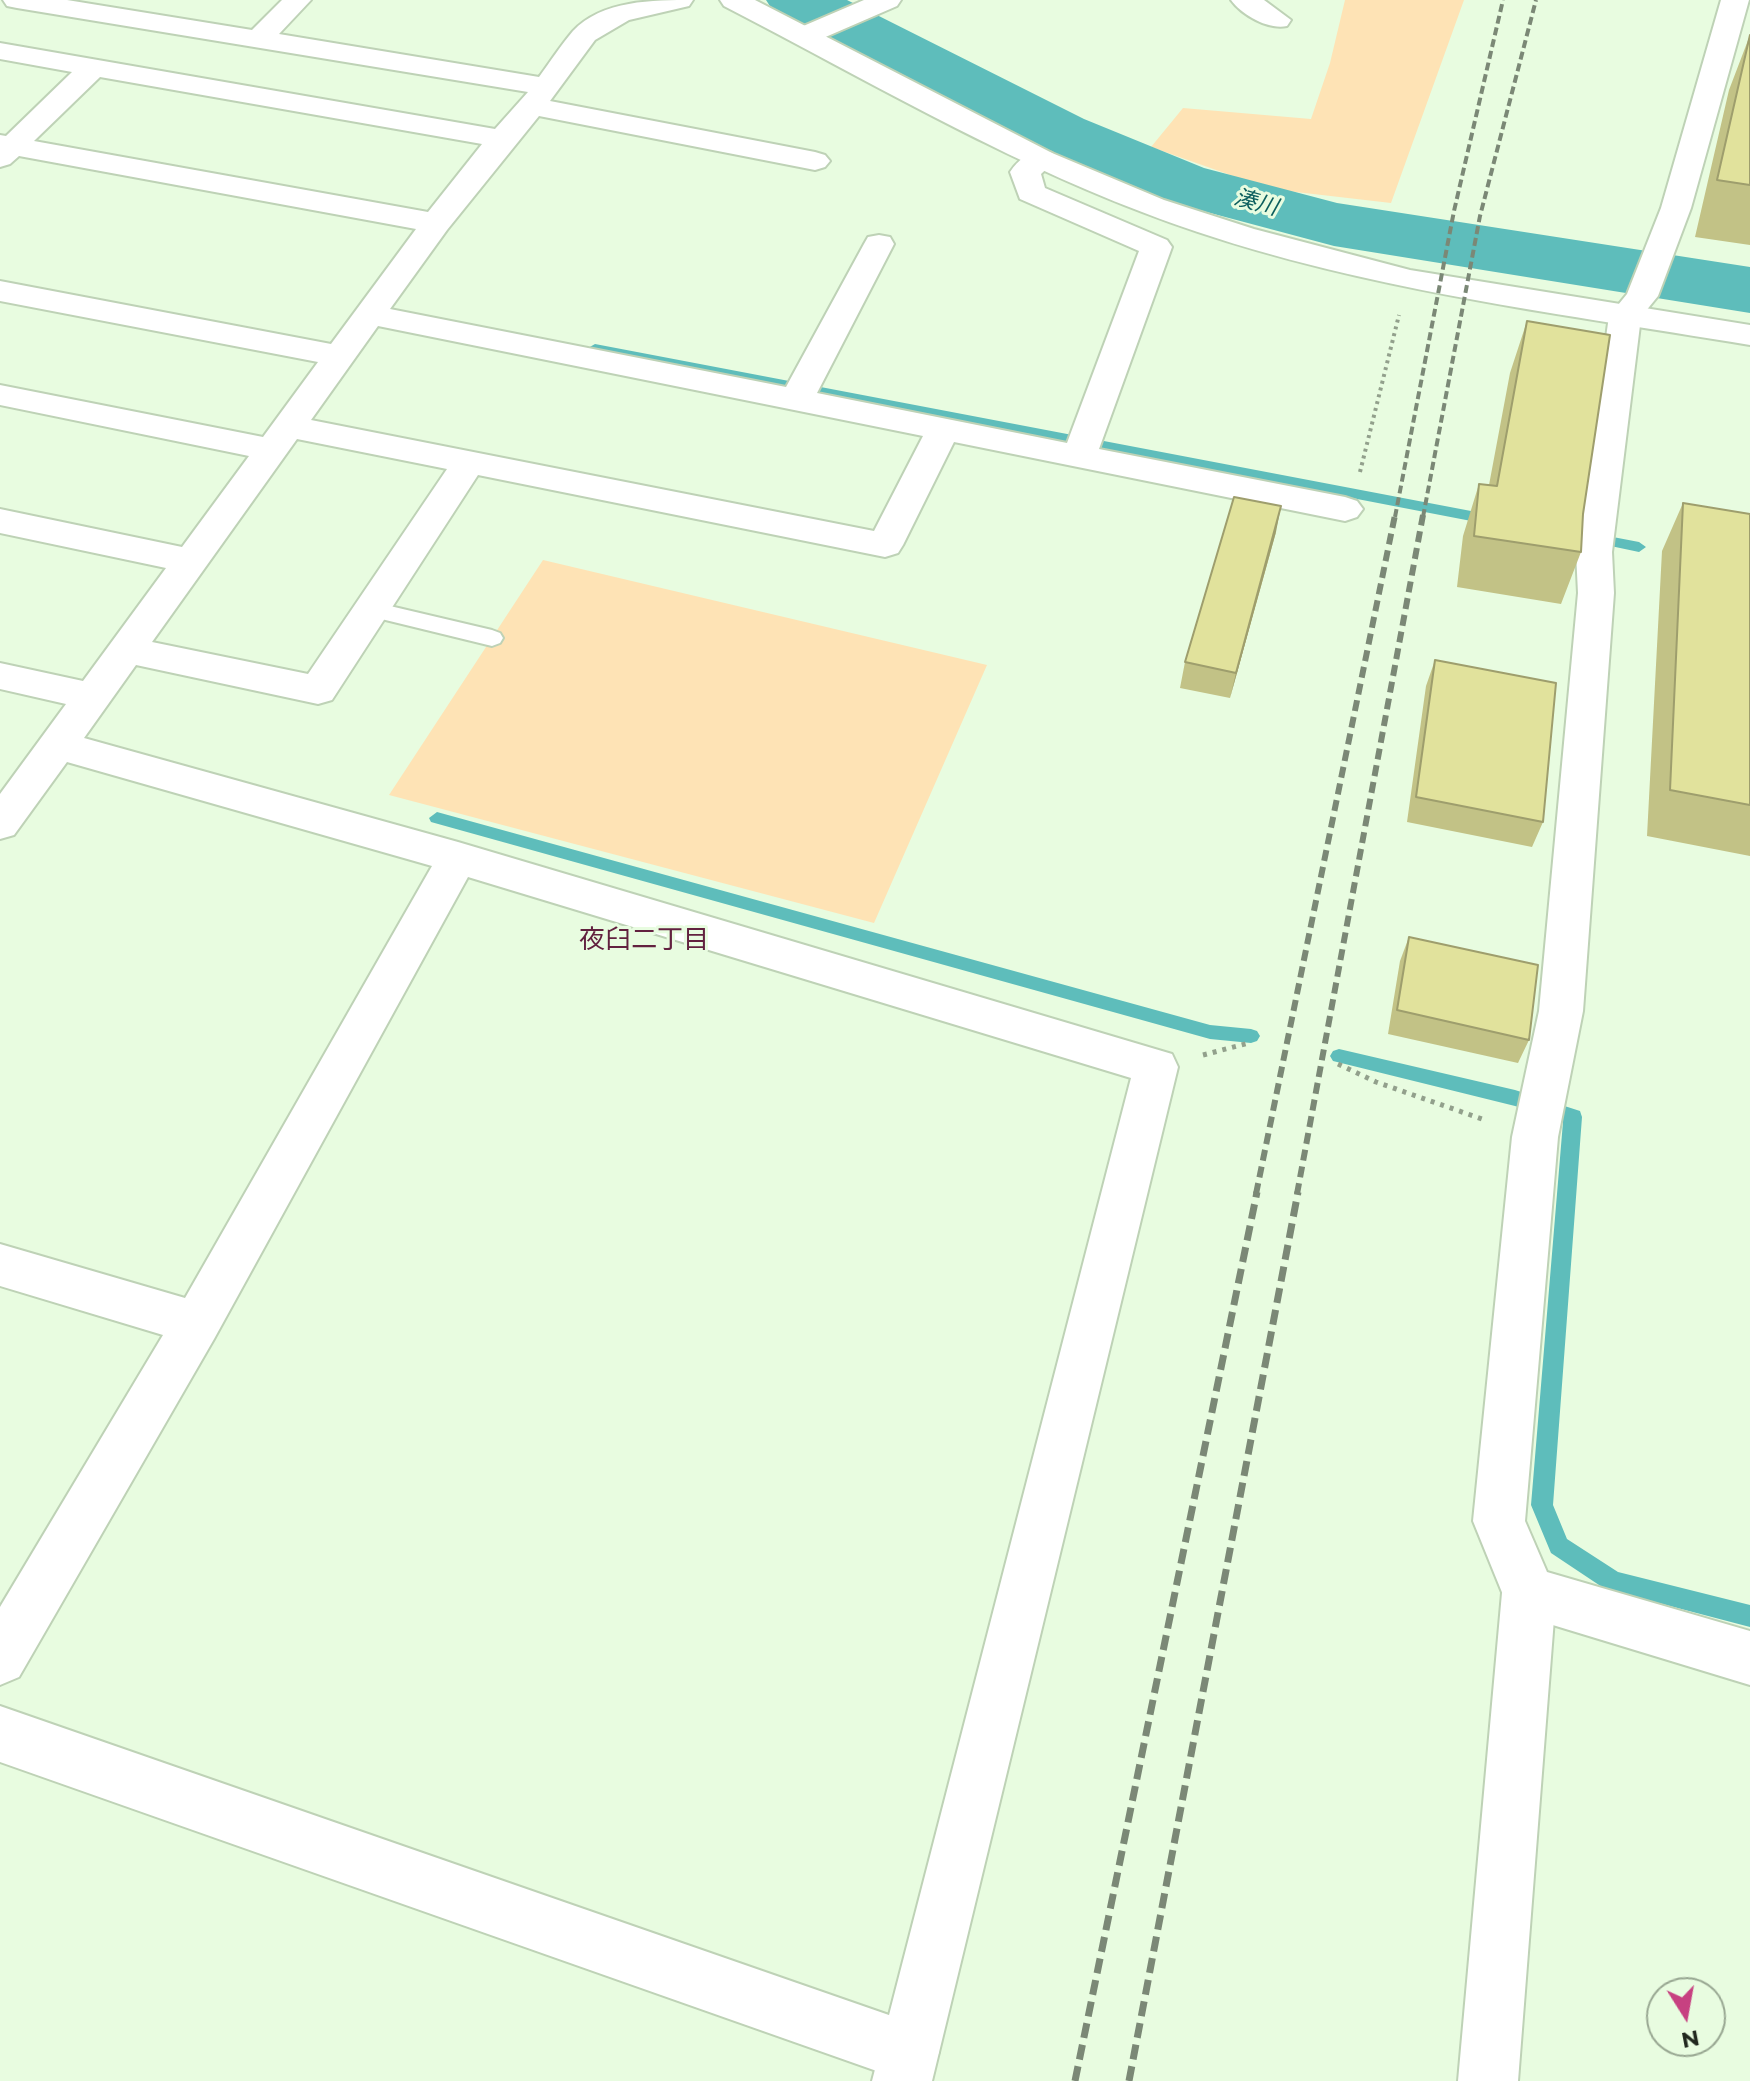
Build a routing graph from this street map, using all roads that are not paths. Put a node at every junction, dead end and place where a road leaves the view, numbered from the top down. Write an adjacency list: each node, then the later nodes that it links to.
1 (17, 0): 12 (street)
2 (297, 0): 12 (street)
3 (586, 0): 9 (street)
4 (679, 0): 9 (street)
5 (734, 0): 11 (street)
6 (887, 0): 11 (street)
7 (1245, 0): 10 (street)
8 (1735, 0): 23 (street)
9 (620, 14): 15 (street)
10 (1277, 20)
11 (804, 36): 18 (street)
12 (259, 39): 15 (street)
13 (0, 51): 14 (street)
14 (95, 66): 16 (street); 17 (street)
15 (538, 96): 16 (street); 19 (street)
16 (502, 139): 20 (street)
17 (4, 149): 20 (street)
18 (1042, 159): 23 (street); 31 (street)
19 (815, 161)
20 (436, 223): 24 (street)
21 (879, 244): 28 (street)
22 (0, 291): 26 (street)
23 (1634, 306): 25 (street); 46 (street)
24 (370, 315): 26 (street); 28 (street)
25 (1750, 335)
26 (340, 356): 30 (street)
27 (0, 395): 30 (street)
28 (797, 399): 29 (street)
29 (944, 429): 31 (street); 32 (street)
30 (280, 438): 32 (street); 35 (street)
31 (1080, 454): 33 (street)
32 (469, 463): 36 (street)
33 (1345, 509)
34 (0, 521): 35 (street)
35 (191, 561): 38 (street)
36 (373, 610): 37 (lane); 38 (street)
37 (492, 638)
38 (126, 650): 40 (street)
39 (0, 676): 40 (street)
40 (93, 697): 41 (street)
41 (58, 745): 42 (street); 43 (street)
42 (0, 824)
43 (458, 858): 45 (street); 50 (street)
44 (0, 1265): 45 (street)
45 (197, 1323): 47 (street)
46 (1529, 1593): 48 (street); 51 (street)
47 (0, 1658)
48 (1750, 1658)
49 (0, 1734): 50 (street)
50 (906, 2067)
51 (1488, 2081)

